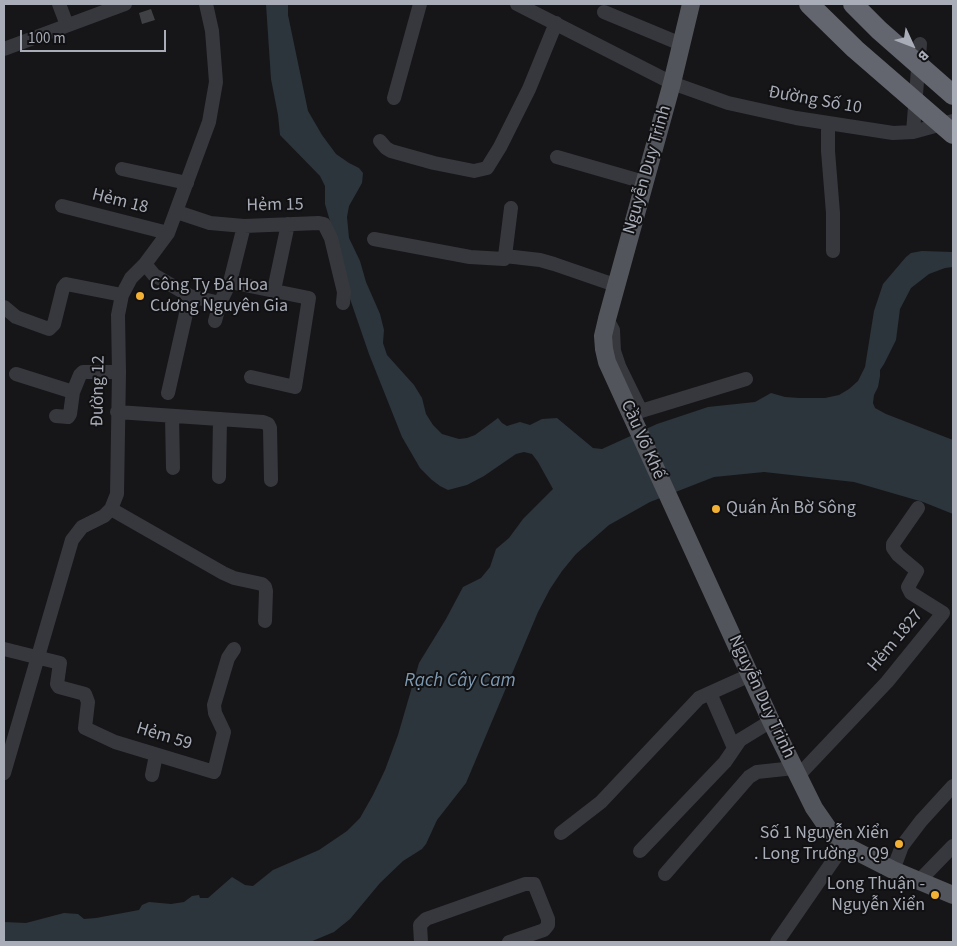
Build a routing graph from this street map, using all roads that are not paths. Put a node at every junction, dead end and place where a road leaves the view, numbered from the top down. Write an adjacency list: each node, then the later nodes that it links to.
1 (59, 4): 11 (street)
2 (125, 4): 11 (street)
3 (206, 4): 26 (street, Đường 12)
4 (420, 4): 17 (street)
5 (517, 4): 10 (street, Đường Số 10)
6 (691, 4): 12 (main road, Nguyễn Duy Trinh)
7 (809, 4): 21 (highway, bridge)
8 (853, 4): 16 (highway, bridge)
9 (604, 12): 12 (street)
10 (556, 23): 15 (street, Đường Số 10); 22 (street)
11 (67, 26): 14 (street)
12 (681, 44): 15 (main road, Nguyễn Duy Trinh)
13 (920, 44): 20 (street)
14 (4, 49)
15 (672, 83): 19 (street, Đường Số 10); 25 (main road, Nguyễn Duy Trinh)
16 (953, 95)
17 (394, 98)
18 (953, 121): 20 (street, Đường Số 10)
19 (828, 124): 20 (street, Đường Số 10); 34 (street)
20 (913, 132)
21 (953, 134)
22 (380, 141)
23 (557, 157): 25 (street)
24 (122, 169): 26 (street)
25 (644, 182): 38 (main road, Nguyễn Duy Trinh)
26 (187, 183): 29 (street, Đường 12)
27 (62, 206): 32 (street, Hẻm 18)
28 (510, 208): 35 (street)
29 (177, 212): 31 (street, Hẻm 15); 32 (street, Đường 12)
30 (288, 224): 31 (street, Hẻm 15); 39 (street); 43 (street, Hẻm 15)
31 (244, 226): 37 (street)
32 (168, 233): 36 (street, Đường 12)
33 (374, 239): 35 (street)
34 (833, 251)
35 (505, 256): 38 (street)
36 (145, 264): 40 (street, Đường 12); 41 (street)
37 (230, 282): 39 (street); 42 (street)
38 (615, 285): 46 (main road, Nguyễn Duy Trinh)
39 (274, 290): 49 (street)
40 (122, 295): 44 (street); 47 (street, Đường 12)
41 (190, 296): 42 (street); 52 (street)
42 (220, 303): 45 (street)
43 (343, 303)
44 (4, 307)
45 (215, 321)
46 (605, 327): 50 (street); 62 (main road, Cầu Võ Khế)
47 (119, 372): 51 (street); 53 (street, Đường 12)
48 (16, 374): 51 (street)
49 (251, 377)
50 (746, 379)
51 (73, 392): 54 (street)
52 (168, 392)
53 (117, 412): 55 (street); 61 (street, Đường 12)
54 (56, 416)
55 (172, 416): 56 (street); 57 (street)
56 (220, 419): 58 (street); 59 (street)
57 (173, 468)
58 (219, 477)
59 (271, 480)
60 (918, 508): 72 (street, Hẻm 1827)
61 (111, 509): 63 (street); 66 (street)
62 (689, 543): 67 (main road, Nguyễn Duy Trinh)
63 (265, 621)
64 (234, 649): 71 (street, Hẻm 59)
65 (4, 650): 66 (street)
66 (38, 658): 71 (street, Hẻm 59); 73 (street)
67 (750, 675): 68 (street); 69 (main road, Nguyễn Duy Trinh)
68 (710, 693): 70 (street); 76 (street)
69 (771, 721): 70 (street); 72 (main road, Nguyễn Duy Trinh)
70 (734, 748): 79 (street)
71 (156, 755): 74 (street)
72 (796, 772): 77 (main road, Nguyễn Duy Trinh); 81 (street)
73 (4, 774)
74 (152, 775)
75 (953, 786): 80 (street)
76 (561, 833)
77 (844, 845): 80 (main road, Nguyễn Duy Trinh); 86 (street)
78 (953, 846): 82 (street)
79 (640, 851)
80 (893, 870): 82 (main road, Nguyễn Duy Trinh)
81 (666, 874)
82 (919, 881): 83 (main road, Nguyễn Duy Trinh)
83 (953, 895)
84 (421, 942): 85 (street)
85 (509, 942)
86 (776, 942)

